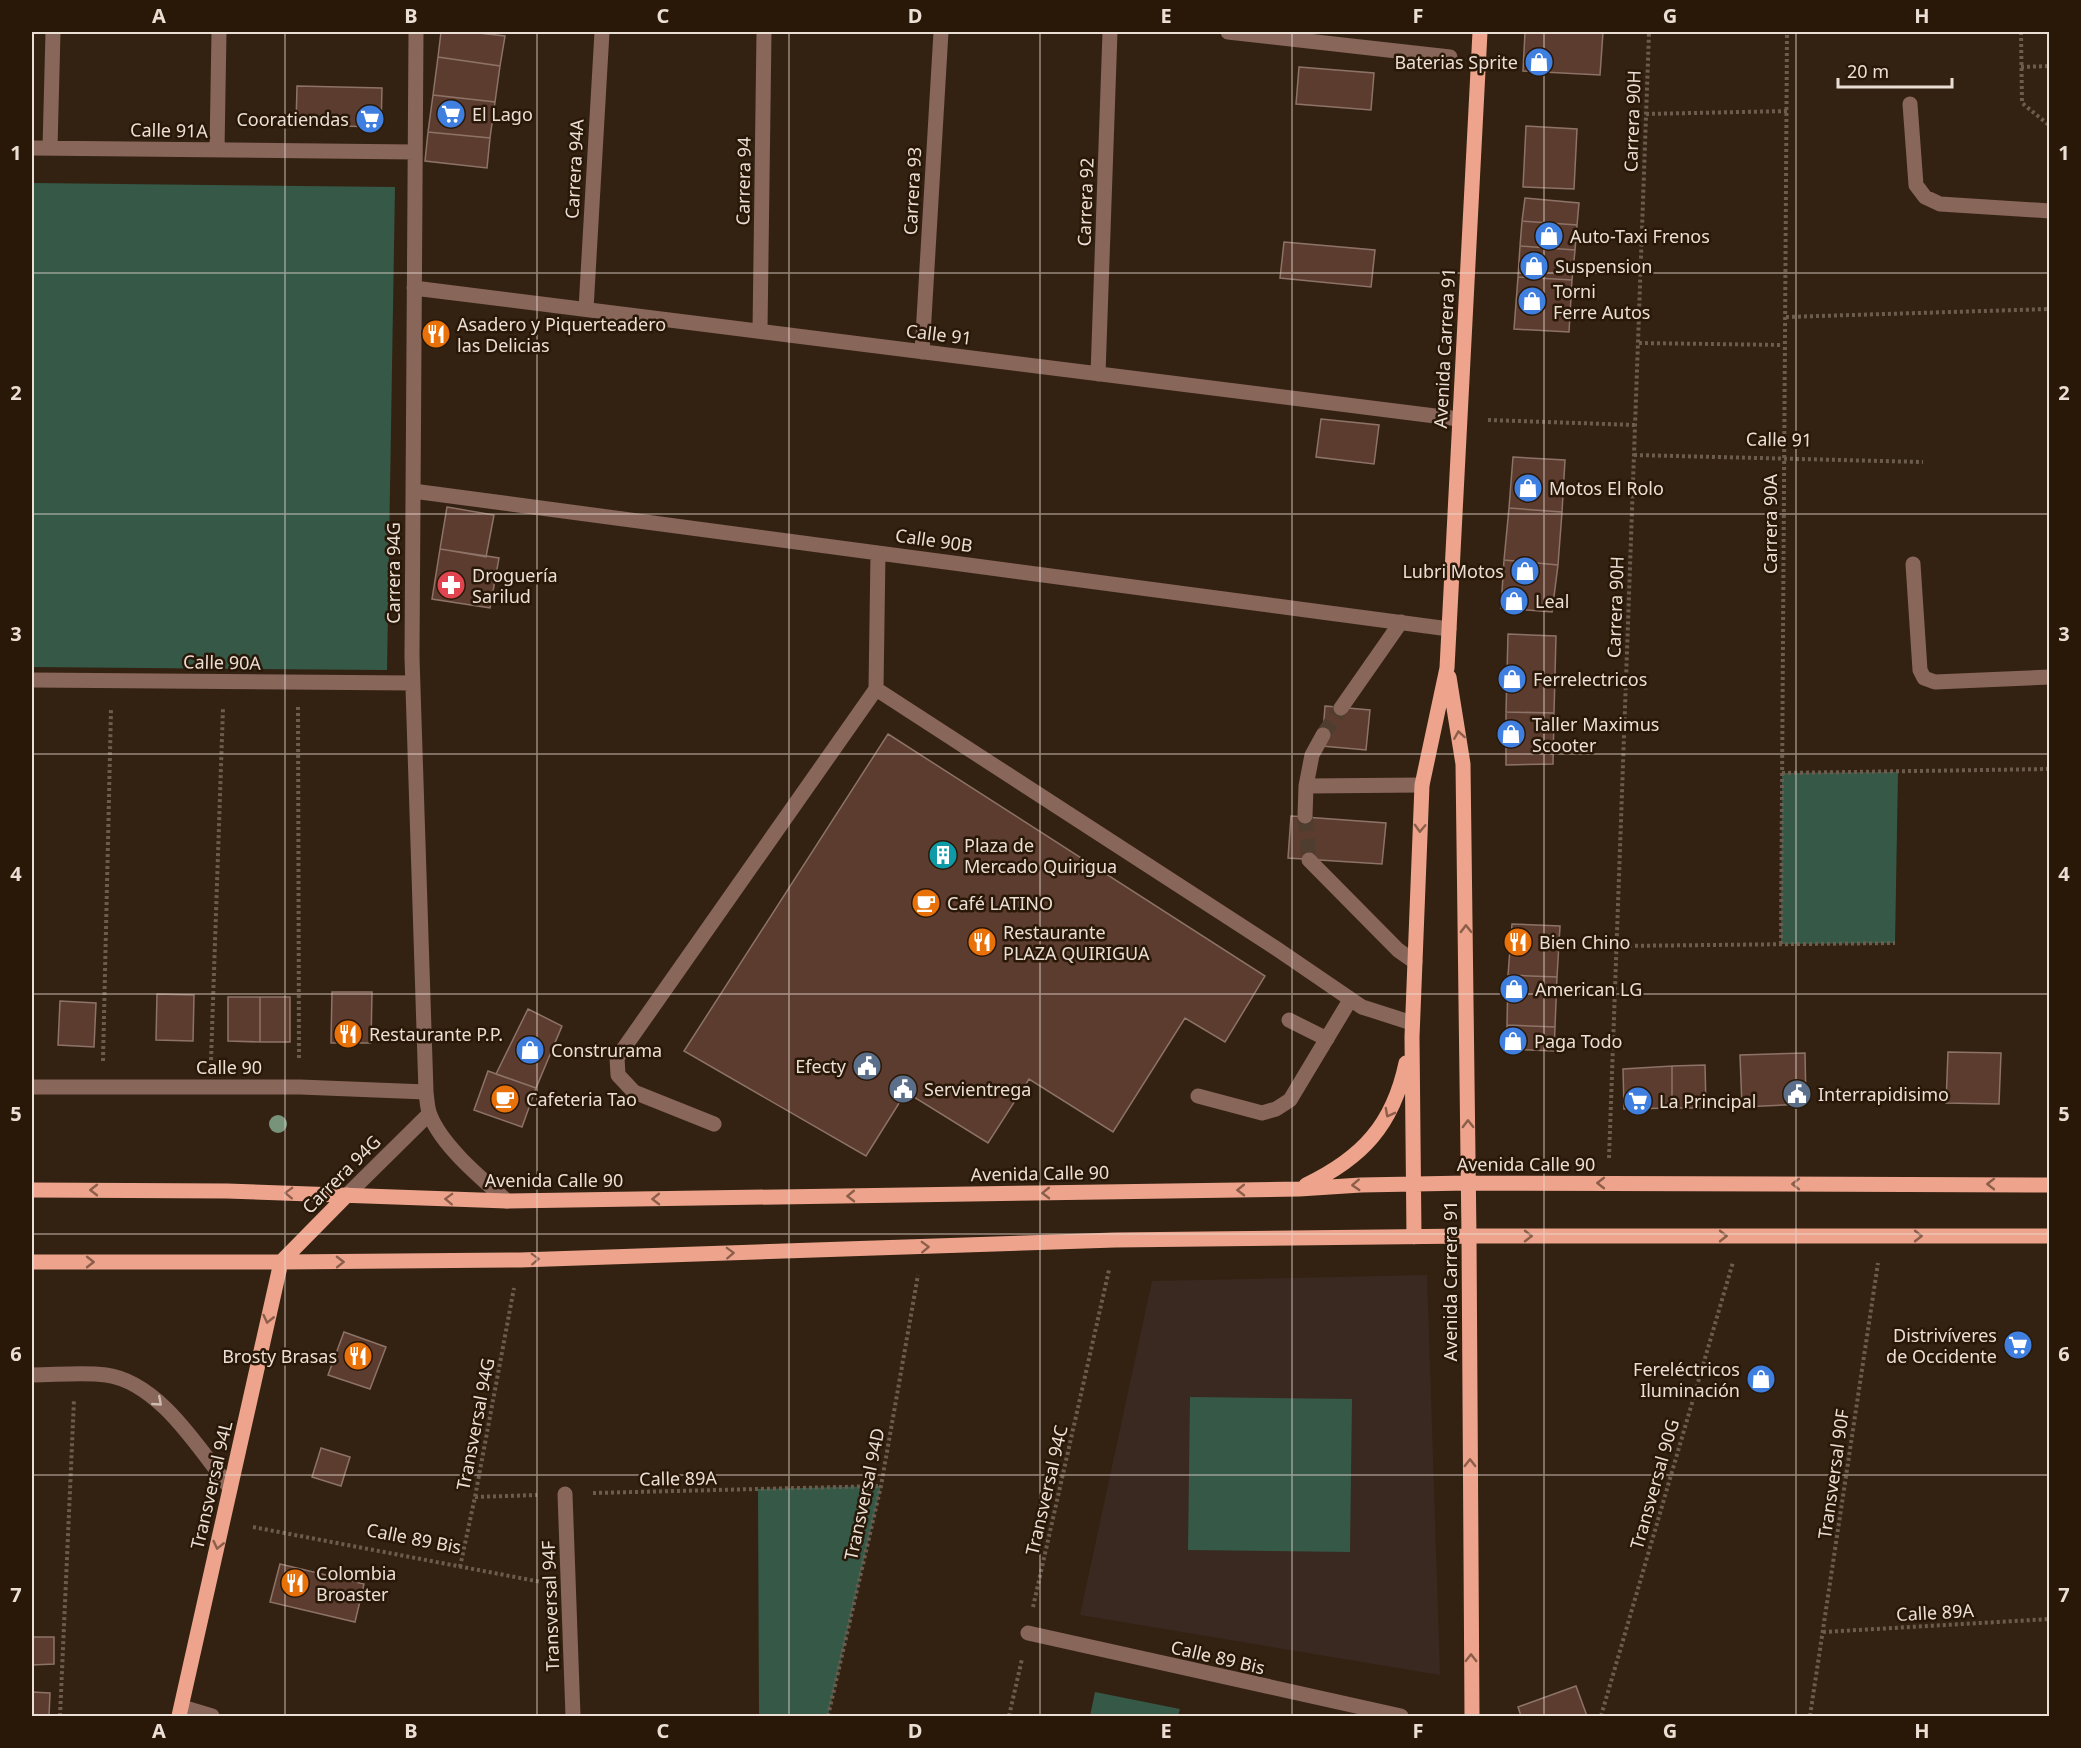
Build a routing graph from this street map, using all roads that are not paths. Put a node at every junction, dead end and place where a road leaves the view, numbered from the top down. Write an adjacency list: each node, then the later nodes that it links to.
1 (53, 32): 13 (street)
2 (219, 32): 14 (street)
3 (416, 32): 15 (street, Carrera 94G)
4 (602, 32): 18 (street, Carrera 94A)
5 (764, 32): 19 (street, Carrera 94)
6 (941, 32): 20 (street, Carrera 93)
7 (1110, 32): 21 (street, Carrera 92)
8 (1228, 32): 10 (street)
9 (1480, 32): 22 (main road, Avenida Carrera 91)
10 (1450, 57)
11 (1910, 104): 16 (street)
12 (32, 148): 13 (street, Calle 91A)
13 (50, 148): 14 (street, Calle 91A)
14 (217, 150): 15 (street, Calle 91A)
15 (415, 152): 17 (street, Carrera 94G)
16 (2049, 211)
17 (414, 288): 18 (street, Calle 91); 23 (street, Carrera 94G)
18 (586, 309): 19 (street, Calle 91)
19 (760, 331): 20 (street, Calle 91)
20 (922, 352): 21 (street, Calle 91)
21 (1098, 374): 22 (street, Calle 91)
22 (1459, 419): 27 (main road, Avenida Carrera 91)
23 (413, 491): 24 (street, Calle 90B); 31 (street, Carrera 94G)
24 (878, 553): 26 (street, Calle 90B); 32 (street)
25 (1913, 564): 29 (street)
26 (1401, 622): 27 (street, Calle 90B); 33 (street)
27 (1449, 628): 28 (main road, Avenida Carrera 91)
28 (1447, 668): 35 (main road, Avenida Carrera 91); 49 (main road, Avenida Carrera 91, one-way to 28)
29 (2049, 677)
30 (32, 681): 31 (street, Calle 90A)
31 (413, 683): 45 (street, Carrera 94G)
32 (876, 690): 40 (street); 48 (street)
33 (1341, 708)
34 (1323, 735): 36 (street)
35 (1422, 785): 36 (street); 39 (main road, Avenida Carrera 91, one-way to 39)
36 (1306, 786): 37 (street)
37 (1305, 816)
38 (1310, 860): 39 (street)
39 (1415, 962): 42 (main road, Avenida Carrera 91)
40 (1350, 1000): 42 (street); 43 (street)
41 (1289, 1020): 43 (street)
42 (1412, 1030): 50 (main road, Avenida Carrera 91); 52 (main road, one-way to 52)
43 (1327, 1039): 46 (street)
44 (32, 1087): 45 (street, Calle 90)
45 (426, 1092): 47 (street, Carrera 94G)
46 (1198, 1096)
47 (429, 1114): 54 (street, Carrera 94G); 55 (street, Carrera 94G)
48 (714, 1124)
49 (1468, 1183): 50 (main road, Avenida Calle 90); 51 (main road, Avenida Calle 90, one-way to 49); 56 (main road, Avenida Carrera 91)
50 (1414, 1184): 52 (main road, Avenida Calle 90, one-way to 52); 58 (main road, Avenida Carrera 91)
51 (2049, 1185)
52 (1299, 1189): 55 (main road, Avenida Calle 90, one-way to 55)
53 (32, 1190): 54 (main road, Avenida Calle 90, one-way to 53)
54 (347, 1195): 55 (main road, Avenida Calle 90, one-way to 54); 60 (main road, Carrera 94G)
55 (507, 1201)
56 (1469, 1236): 57 (main road, one-way to 57); 58 (main road); 69 (main road, Avenida Carrera 91, one-way to 56)
57 (2049, 1236)
58 (1414, 1237): 60 (main road, one-way to 58)
59 (32, 1262): 60 (main road, one-way to 60)
60 (281, 1262): 62 (main road, Transversal 94L, one-way to 62)
61 (32, 1375): 62 (street, one-way to 62)
62 (230, 1488): 65 (main road, Transversal 94L, one-way to 65)
63 (565, 1494): 67 (street, Transversal 94F)
64 (1028, 1633): 68 (street, Calle 89 Bis)
65 (181, 1712): 66 (street)
66 (212, 1716)
67 (573, 1716)
68 (1401, 1716)
69 (1472, 1716)

